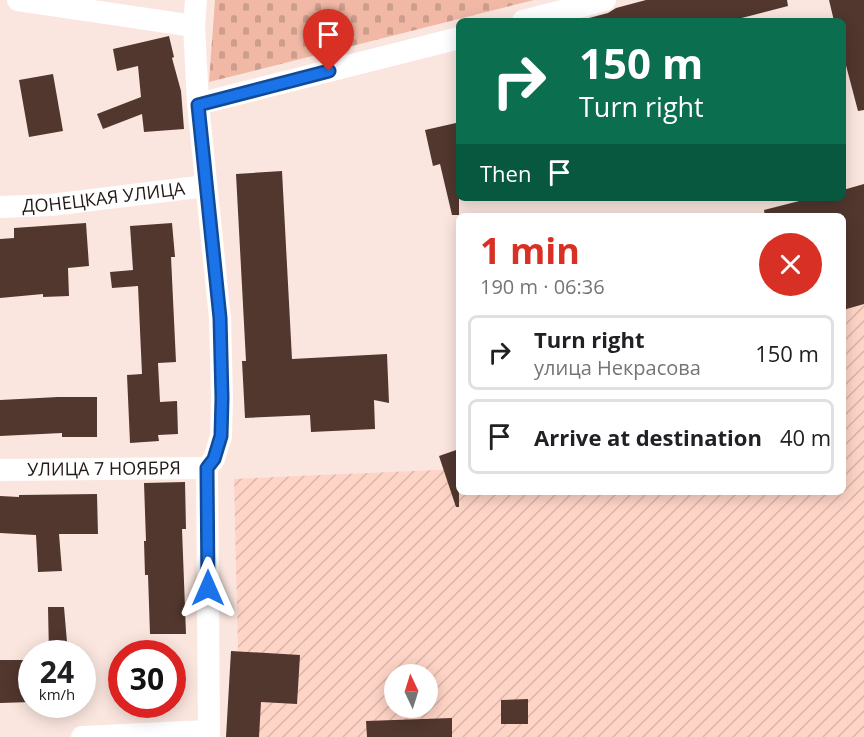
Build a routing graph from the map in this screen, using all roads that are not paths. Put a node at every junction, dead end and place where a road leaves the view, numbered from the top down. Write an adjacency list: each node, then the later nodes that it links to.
1 (18, 0): 5 (street)
2 (196, 0): 5 (street)
3 (605, 0): 4 (street)
4 (536, 18)
5 (194, 26): 7 (street)
6 (456, 39): 7 (street)
7 (198, 105): 8 (street)
8 (206, 186): 9 (street, ДОНЕЦКАЯ УЛИЦА); 10 (street)
9 (0, 207)
10 (207, 468): 11 (street, УЛИЦА 7 НОЯБРЯ); 12 (street)
11 (0, 470)
12 (209, 734): 13 (street)
13 (82, 737)

